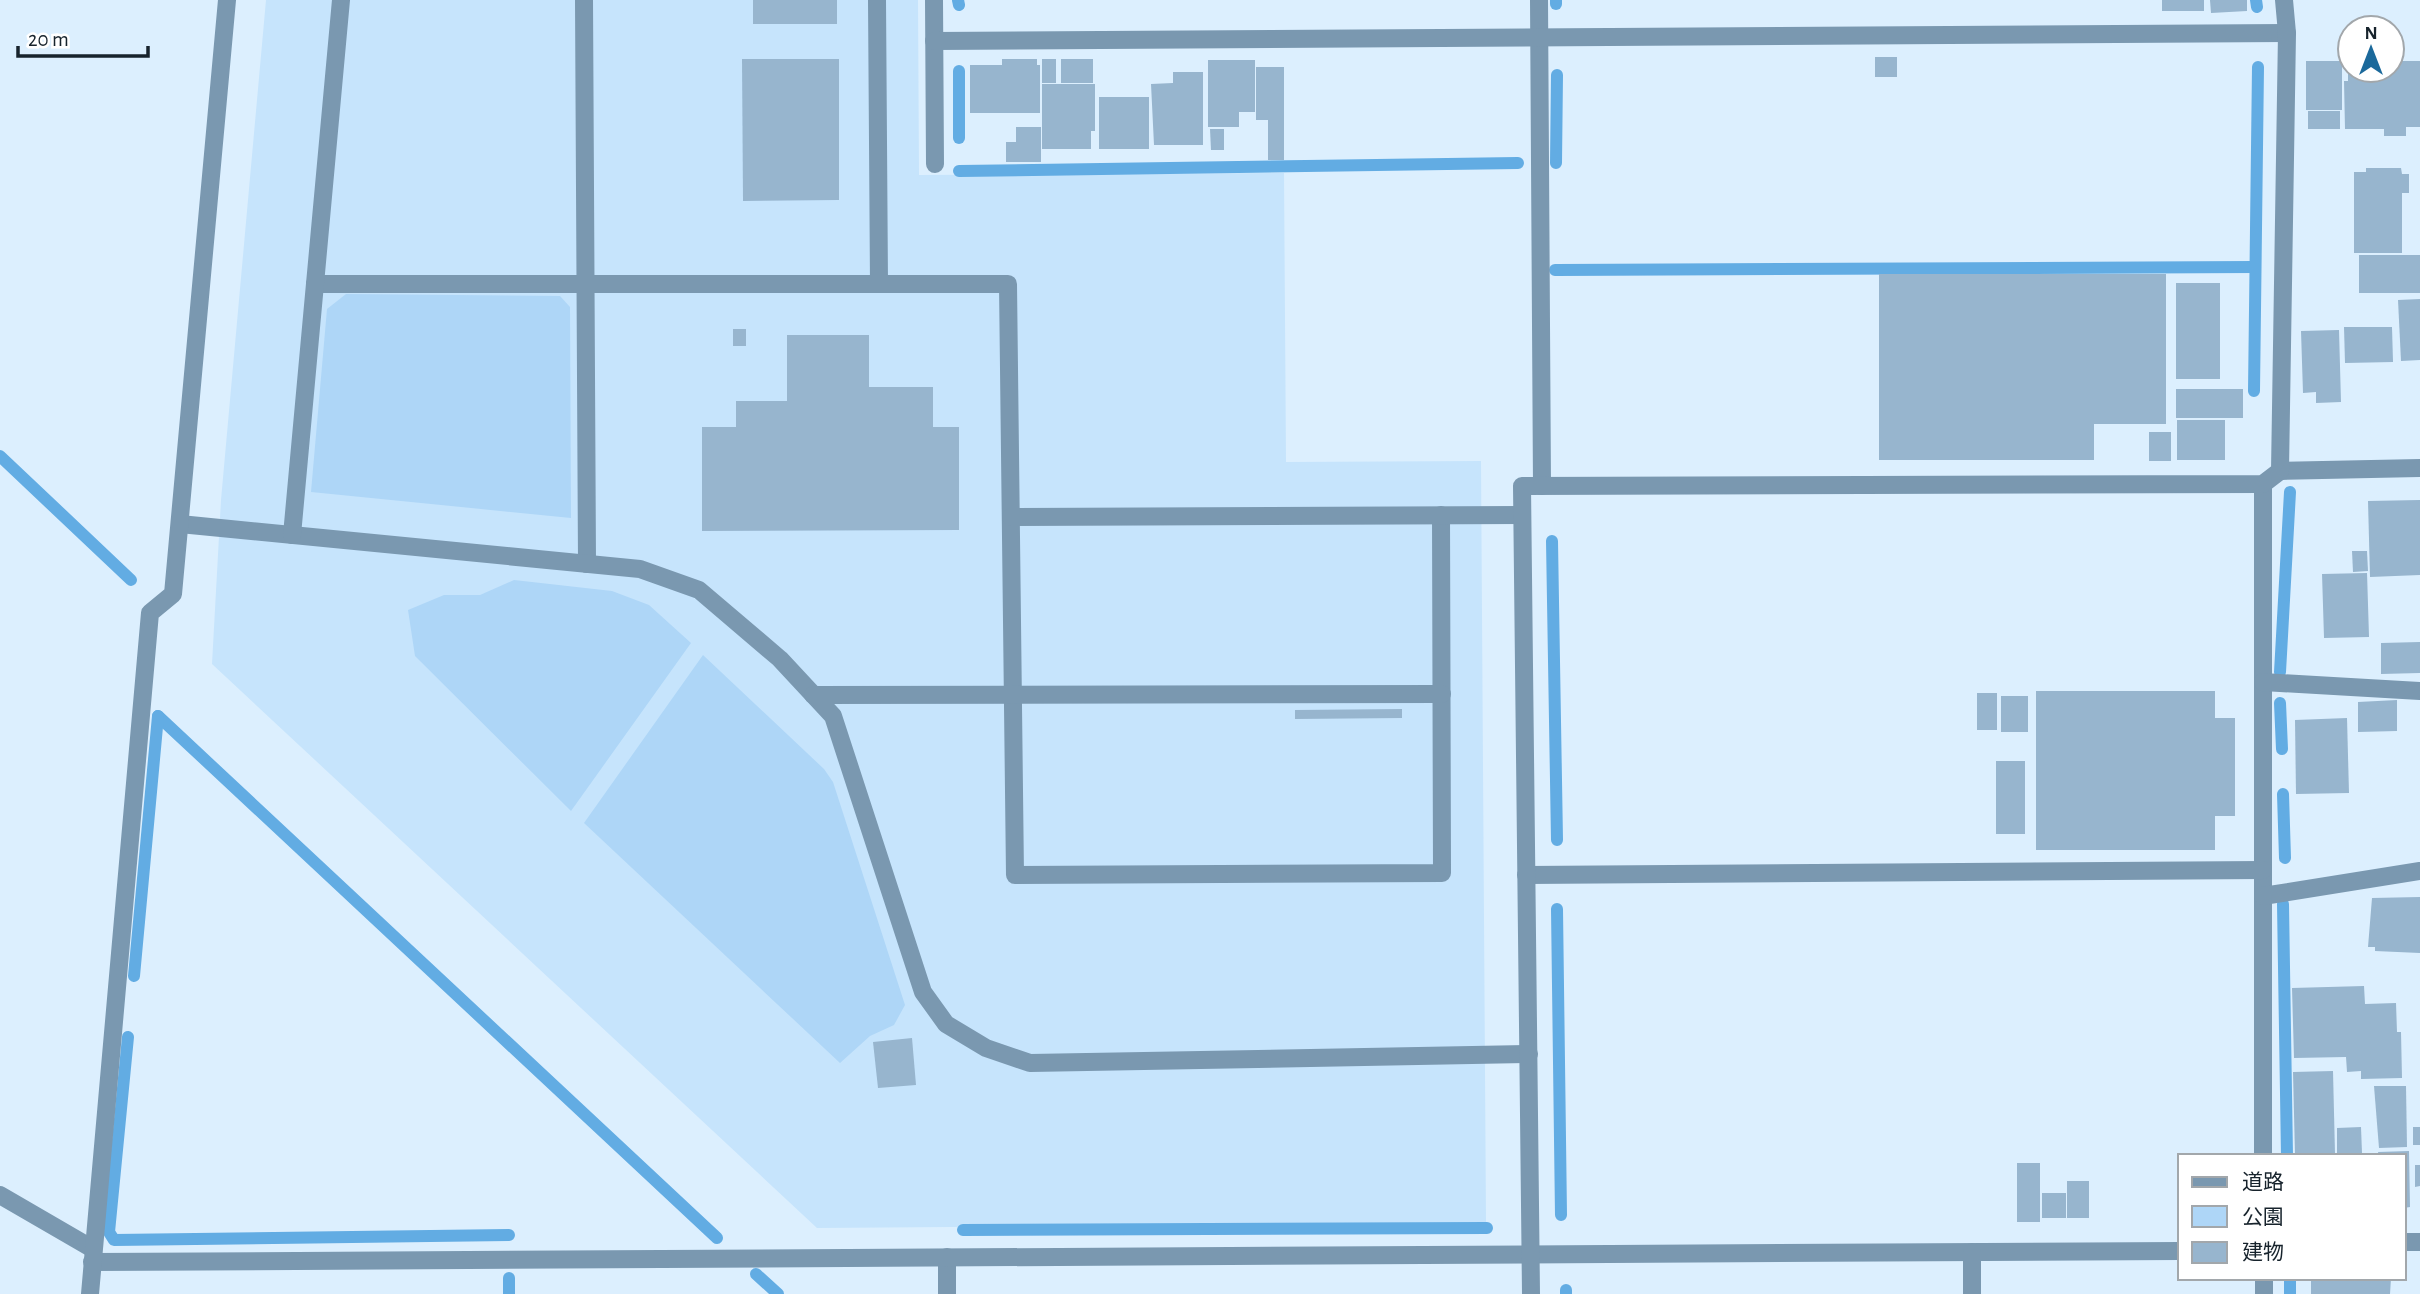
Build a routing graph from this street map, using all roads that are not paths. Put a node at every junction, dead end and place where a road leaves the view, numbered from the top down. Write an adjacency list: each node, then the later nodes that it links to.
1 (227, 0): 22 (street)
2 (341, 0): 12 (street)
3 (584, 0): 13 (street)
4 (877, 0): 14 (street)
5 (934, 0): 10 (street)
6 (1538, 0): 9 (street)
7 (2284, 0): 8 (street)
8 (2287, 33): 9 (street); 16 (street)
9 (1539, 37): 10 (street); 18 (street)
10 (934, 41): 11 (street)
11 (935, 164)
12 (315, 284): 13 (street); 23 (street)
13 (586, 284): 14 (street); 24 (street)
14 (879, 284): 21 (street)
15 (2420, 468): 16 (street)
16 (2280, 471): 17 (street)
17 (2263, 484): 18 (street); 25 (street)
18 (1542, 486): 20 (street)
19 (1441, 515): 20 (street); 21 (street); 27 (street)
20 (1522, 515): 32 (street)
21 (1011, 517): 29 (street)
22 (180, 524): 23 (street); 40 (street)
23 (292, 535): 24 (street)
24 (587, 564): 28 (street)
25 (2263, 682): 26 (street); 30 (street)
26 (2420, 691)
27 (1442, 694): 29 (street); 29 (street)
28 (813, 695): 29 (street); 34 (street)
29 (1013, 695)
30 (2263, 870): 32 (street); 33 (street)
31 (2420, 871): 33 (street)
32 (1526, 875): 34 (street)
33 (2263, 896): 35 (street)
34 (1529, 1054): 39 (street)
35 (2263, 1154)
36 (0, 1195): 40 (street)
37 (2178, 1251): 38 (street)
38 (1972, 1252): 39 (street); 45 (street)
39 (1531, 1254): 41 (street); 44 (street)
40 (92, 1256): 41 (street); 42 (street)
41 (947, 1257): 43 (street)
42 (90, 1294)
43 (947, 1294)
44 (1531, 1294)
45 (1972, 1294)

